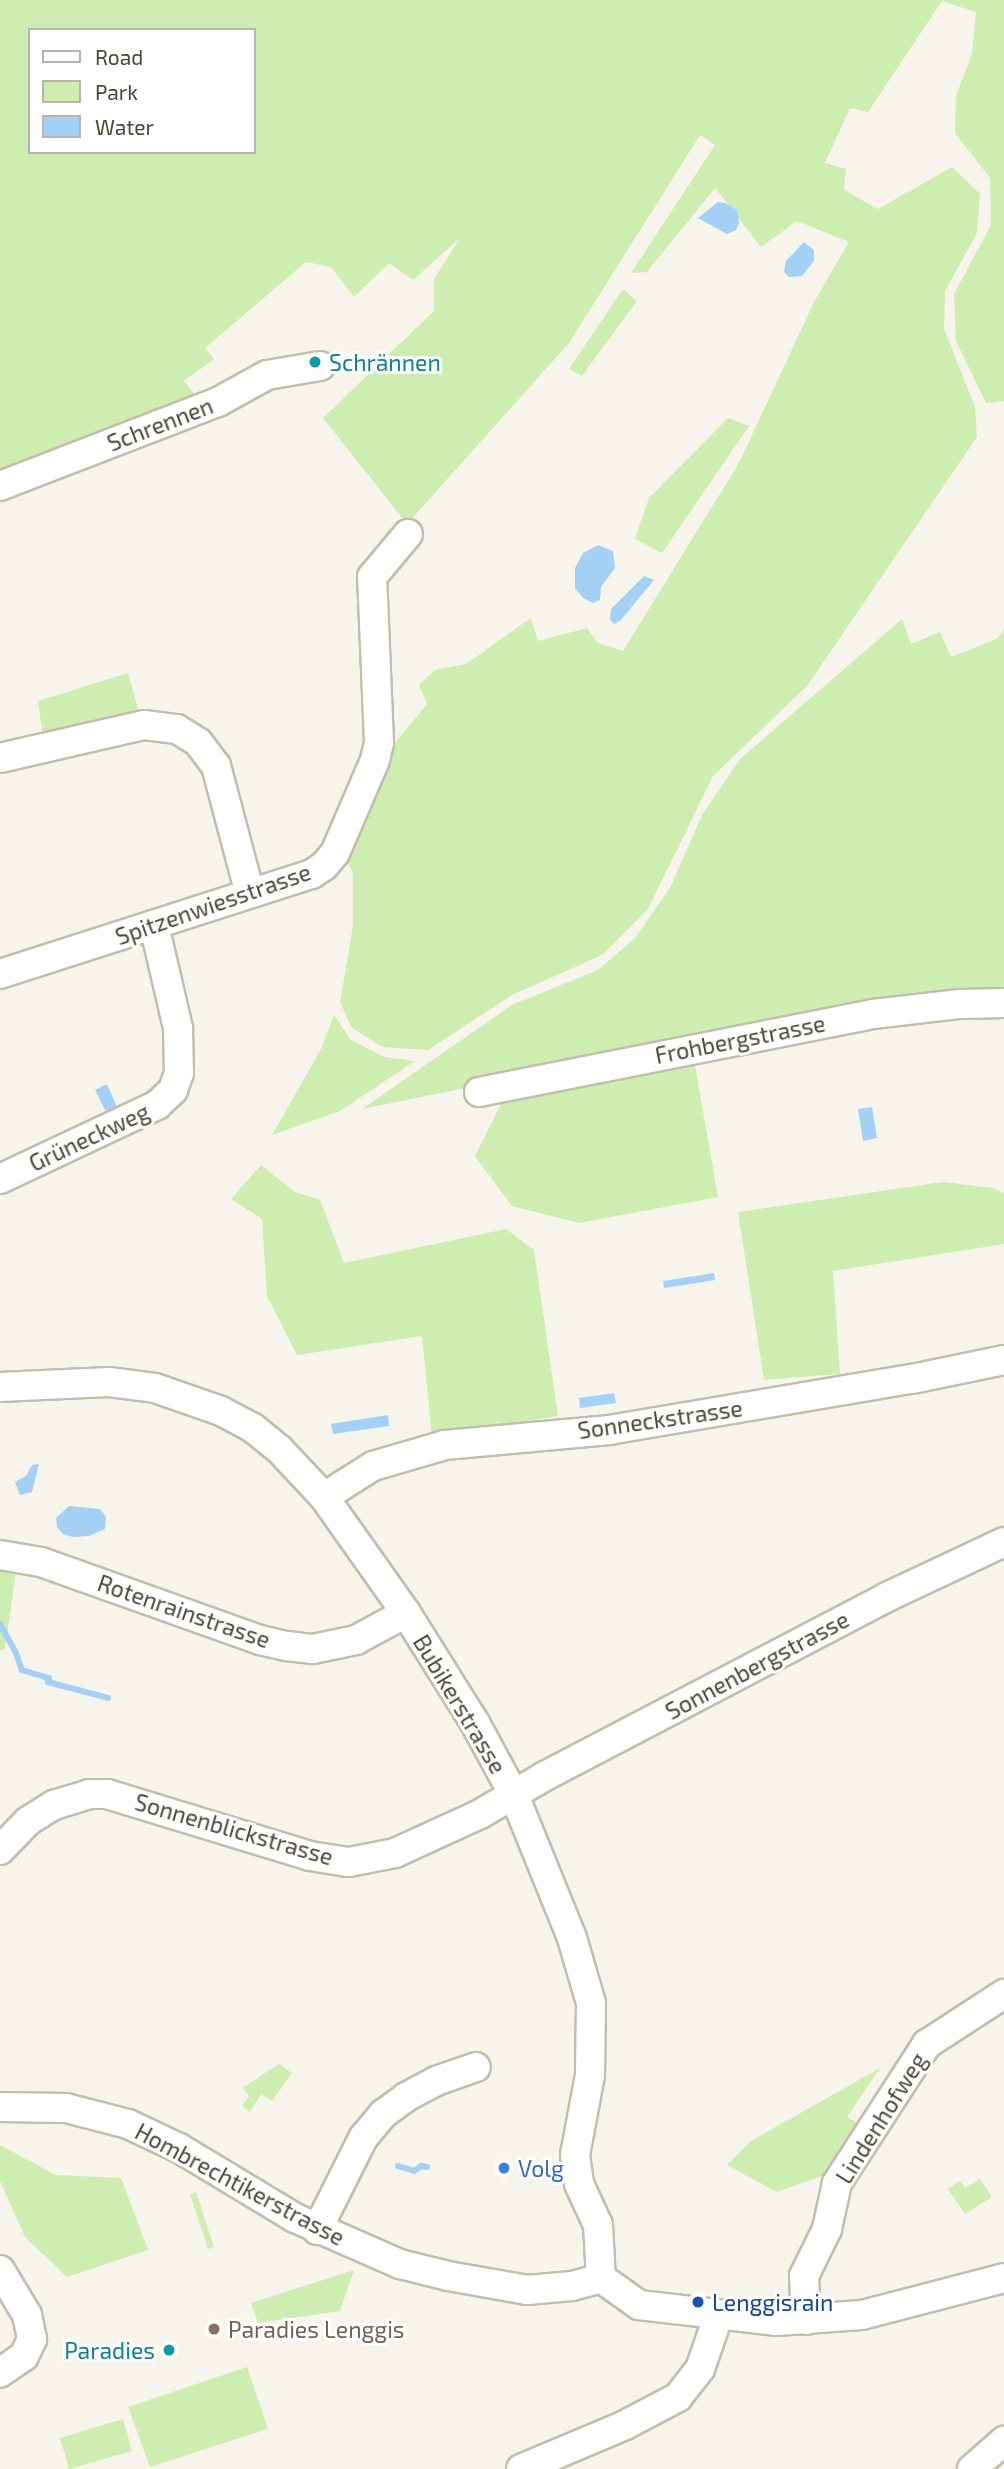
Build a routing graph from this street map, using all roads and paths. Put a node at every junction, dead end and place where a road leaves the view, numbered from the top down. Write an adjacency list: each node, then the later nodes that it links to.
1 (320, 366): 2 (street, Schrennen)
2 (0, 486)
3 (408, 534): 5 (street, Spitzenwiesstrasse)
4 (0, 758): 5 (street)
5 (250, 894): 6 (street, Spitzenwiesstrasse)
6 (154, 925): 7 (street, Spitzenwiesstrasse); 10 (street, Grüneckweg)
7 (0, 974)
8 (1004, 1003): 9 (street, Frohbergstrasse)
9 (479, 1092)
10 (0, 1179)
11 (1004, 1360): 13 (street, Sonneckstrasse)
12 (0, 1387): 13 (street, Bubikerstrasse)
13 (324, 1497): 16 (street, Bubikerstrasse)
14 (1004, 1542): 17 (street, Sonnenbergstrasse)
15 (0, 1555): 16 (street, Rotenrainstrasse)
16 (406, 1613): 17 (street, Bubikerstrasse)
17 (514, 1795): 18 (street, Sonnenblickstrasse); 24 (street, Bubikerstrasse)
18 (0, 1850)
19 (1004, 1994): 27 (street, Lindenhofweg)
20 (476, 2067): 22 (street)
21 (0, 2107): 22 (street, Hombrechtikerstrasse)
22 (317, 2230): 24 (street, Hombrechtikerstrasse)
23 (0, 2270): 28 (street)
24 (601, 2278): 26 (street)
25 (1004, 2278): 27 (street)
26 (718, 2317): 27 (street); 30 (street)
27 (806, 2320)
28 (0, 2373)
29 (1004, 2441): 31 (street)
30 (521, 2469)
31 (972, 2469)

